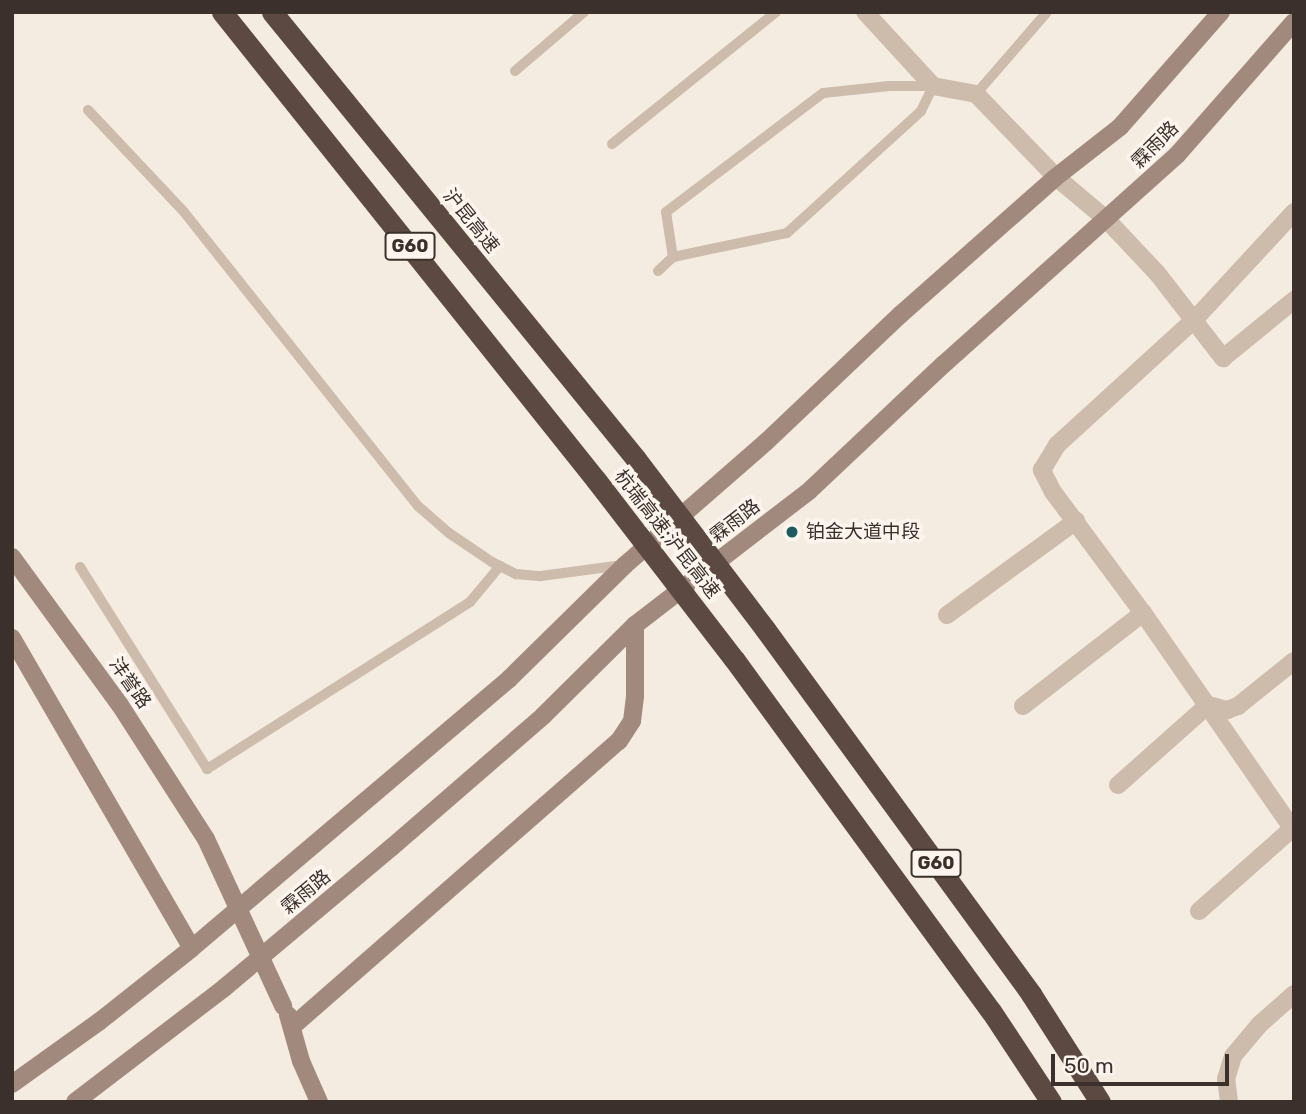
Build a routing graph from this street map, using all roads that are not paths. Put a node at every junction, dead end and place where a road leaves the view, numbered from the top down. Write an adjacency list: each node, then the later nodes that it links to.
1 (222, 12): 43 (highway, 杭瑞高速;沪昆高速 / G60, bridge)
2 (272, 12): 21 (highway, 沪昆高速 / G60)
3 (584, 12): 9 (lane)
4 (776, 12): 13 (lane)
5 (865, 12): 10 (street)
6 (1046, 12): 11 (lane)
7 (1221, 12): 14 (main road, 霖雨路)
8 (1294, 22): 16 (main road, 霖雨路)
9 (515, 71)
10 (933, 86): 11 (street); 17 (lane); 17 (lane)
11 (976, 94): 14 (street)
12 (88, 110): 25 (lane)
13 (612, 144)
14 (1056, 177): 16 (street); 24 (main road, 霖雨路)
15 (1294, 212): 20 (street)
16 (1107, 220): 20 (street); 29 (main road, 霖雨路)
17 (673, 257): 18 (lane)
18 (658, 271)
19 (1294, 300): 20 (street)
20 (1195, 319): 22 (street)
21 (636, 459): 44 (highway, 杭瑞高速;沪昆高速 / G60, bridge)
22 (1076, 521): 27 (street); 28 (street)
23 (12, 557): 39 (main road, 沣誉路, bridge)
24 (625, 565): 25 (lane); 37 (main road, 霖雨路)
25 (500, 566): 26 (lane)
26 (80, 568)
27 (1143, 613): 32 (street); 33 (street)
28 (947, 615)
29 (635, 625): 39 (main road); 41 (main road, 霖雨路)
30 (12, 638): 37 (main road)
31 (1294, 661): 32 (street)
32 (1208, 705): 34 (street); 35 (street)
33 (1023, 706)
34 (1118, 785)
35 (1293, 827): 36 (street)
36 (1199, 911)
37 (192, 948): 40 (main road, 霖雨路)
38 (1294, 994): 45 (street)
39 (293, 1026): 42 (main road, 沣誉路)
40 (12, 1084)
41 (75, 1102)
42 (319, 1102)
43 (1051, 1102)
44 (1100, 1102)
45 (1229, 1102)

